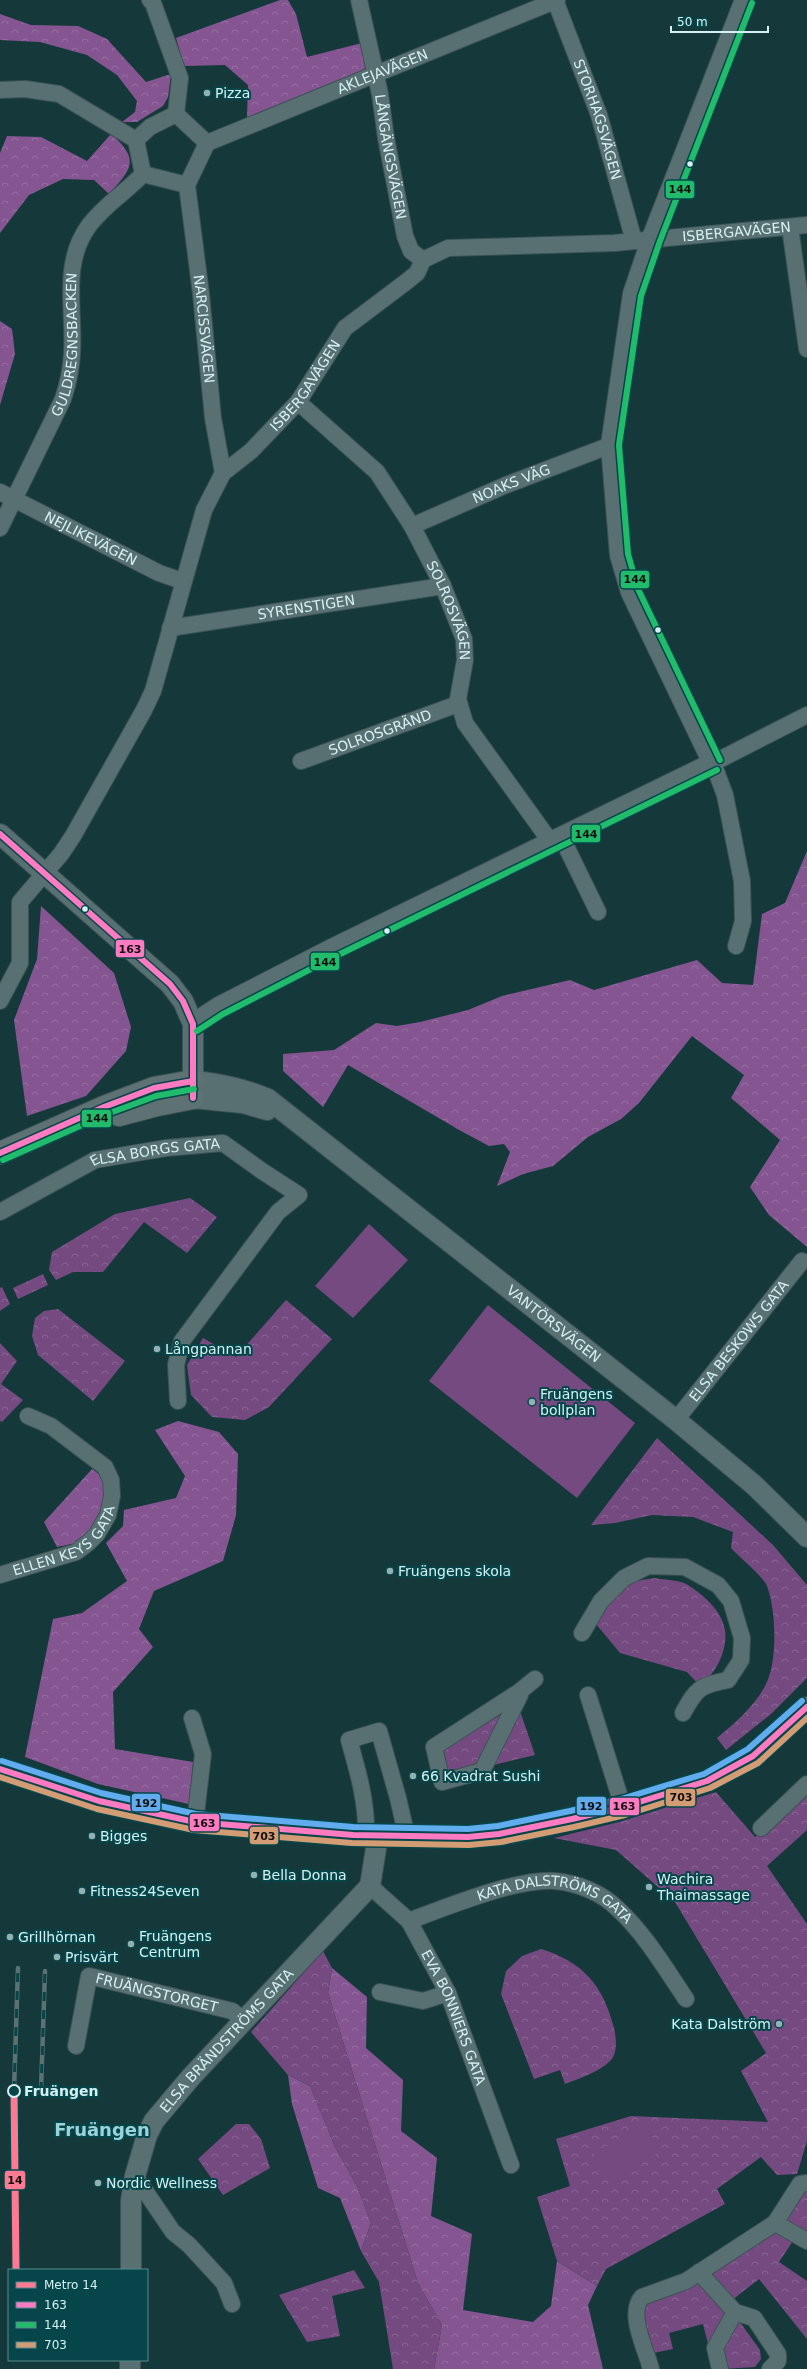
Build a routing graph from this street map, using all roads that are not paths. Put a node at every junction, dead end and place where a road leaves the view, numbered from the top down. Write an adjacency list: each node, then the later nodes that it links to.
1 (150, 0): 7 (street)
2 (359, 0): 5 (street, LÅNGÄNGSVÄGEN)
3 (556, 0): 5 (street, AKLEJAVÄGEN); 14 (street, STORHAGSVÄGEN)
4 (745, 0): 14 (street)
5 (376, 75): 9 (street, AKLEJAVÄGEN); 15 (street, LÅNGÄNGSVÄGEN)
6 (0, 90): 8 (street)
7 (176, 114): 8 (street); 9 (street)
8 (136, 140): 10 (street)
9 (207, 143): 11 (street)
10 (143, 174): 11 (street); 20 (street, GULDREGNSBACKEN)
11 (187, 185): 19 (street, NARCISSVÄGEN)
12 (807, 225): 13 (street, ISBERGAVÄGEN)
13 (790, 227): 14 (street, ISBERGAVÄGEN); 16 (street)
14 (643, 240): 15 (street, ISBERGAVÄGEN); 18 (street)
15 (423, 260): 17 (street, ISBERGAVÄGEN)
16 (807, 349)
17 (298, 402): 19 (street, ISBERGAVÄGEN); 21 (street, SOLROSVÄGEN)
18 (611, 445): 21 (street, NOAKS VÄG); 29 (street)
19 (224, 473): 23 (street, ISBERGAVÄGEN)
20 (6, 495): 22 (street, GULDREGNSBACKEN); 23 (street, NEJLIKEVÄGEN)
21 (412, 526): 24 (street, SOLROSVÄGEN)
22 (0, 528)
23 (182, 581): 25 (street, ISBERGAVÄGEN)
24 (443, 586): 25 (street, SYRENSTIGEN); 26 (street, SOLROSVÄGEN)
25 (170, 628): 32 (street, ISBERGAVÄGEN)
26 (458, 704): 28 (street, SOLROSGRÄND); 31 (street, SOLROSVÄGEN)
27 (807, 715): 29 (street)
28 (301, 761)
29 (713, 763): 31 (street); 34 (street)
30 (0, 834): 32 (street)
31 (556, 839): 33 (street, SOLROSVÄGEN); 36 (street)
32 (44, 872): 35 (street, ISBERGAVÄGEN); 36 (street)
33 (598, 912)
34 (736, 946)
35 (0, 1001)
36 (193, 1024): 37 (street)
37 (193, 1090): 38 (main road); 39 (main road); 44 (street, VANTÖRSVÄGEN)
38 (0, 1153)
39 (0, 1165)
40 (0, 1212): 42 (street, ELSA BORGS GATA)
41 (802, 1261): 44 (street, ELSA BESKOWS GATA)
42 (178, 1401)
43 (28, 1416): 46 (street, ELLEN KEYS GATA)
44 (676, 1420): 45 (street, VANTÖRSVÄGEN)
45 (807, 1537)
46 (0, 1575)
47 (582, 1633): 52 (street)
48 (535, 1679): 49 (street)
49 (520, 1696)
50 (588, 1696): 56 (street)
51 (807, 1707): 56 (street)
52 (683, 1713)
53 (192, 1718): 57 (street)
54 (0, 1770): 57 (street)
55 (807, 1784): 58 (street)
56 (623, 1806): 60 (street)
57 (195, 1822): 59 (street)
58 (761, 1828)
59 (372, 1836): 60 (street); 60 (street); 61 (street)
60 (407, 1837)
61 (370, 1886): 62 (street, EVA BONNIERS GATA); 66 (street, ELSA BRÄNDSTRÖMS GATA)
62 (409, 1921): 64 (street, EVA BONNIERS GATA); 65 (street, KATA DALSTRÖMS GATA)
63 (380, 1992): 64 (street)
64 (448, 1993): 68 (street, EVA BONNIERS GATA)
65 (686, 1999)
66 (244, 2020): 67 (street, FRUÄNGSTORGET); 69 (street, ELSA BRÄNDSTRÖMS GATA)
67 (76, 2046)
68 (511, 2165)
69 (135, 2176): 73 (street, ELSA BRÄNDSTRÖMS GATA); 75 (street)
70 (807, 2183): 71 (street)
71 (775, 2223): 72 (street); 74 (street)
72 (807, 2241)
73 (131, 2269)
74 (700, 2272): 76 (street); 77 (street)
75 (232, 2304)
76 (735, 2312): 78 (street); 79 (street)
77 (651, 2369)
78 (720, 2369)
79 (770, 2369)

